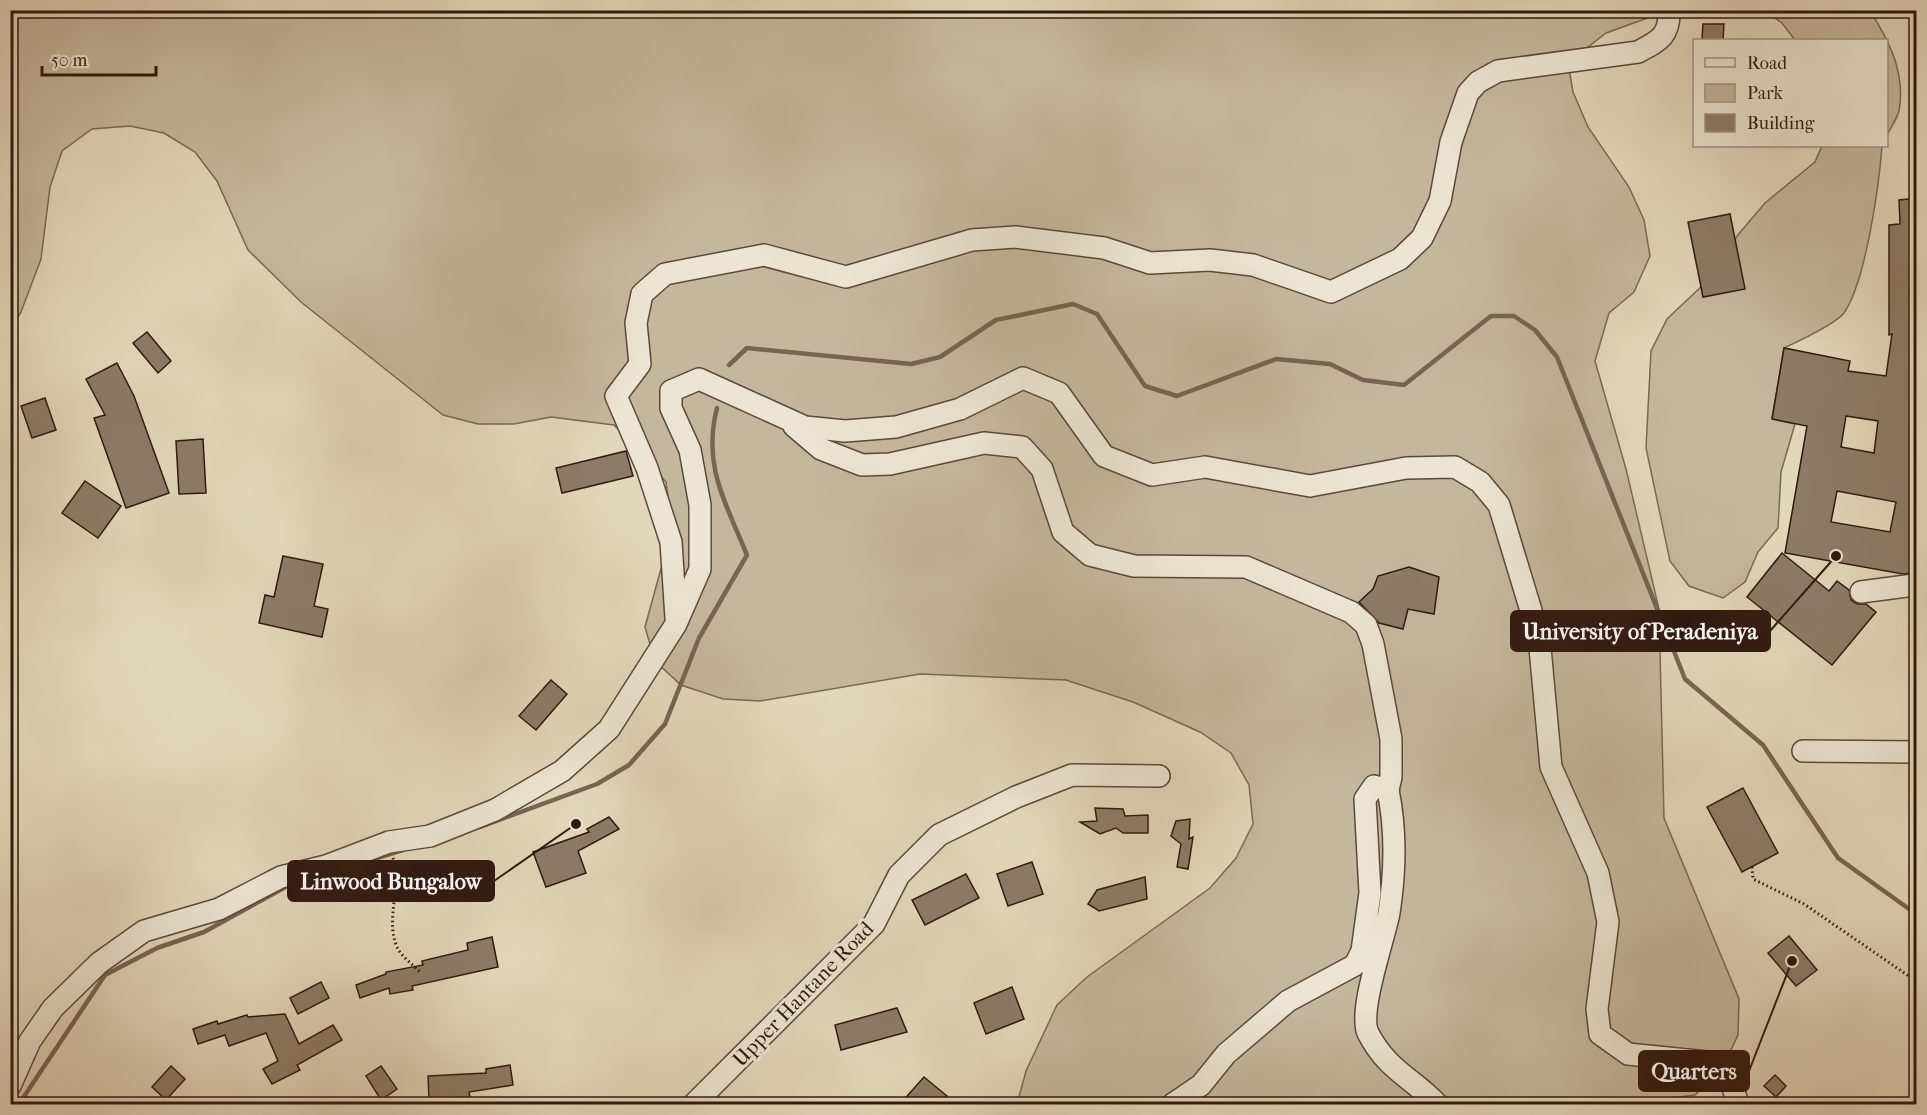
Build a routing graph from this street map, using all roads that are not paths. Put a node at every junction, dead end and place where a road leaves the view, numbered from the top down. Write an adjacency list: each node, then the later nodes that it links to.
1 (1669, 10): 5 (street)
2 (785, 418): 5 (street); 9 (street); 14 (street)
3 (1916, 589): 4 (street)
4 (1861, 592)
5 (676, 624): 10 (street)
6 (1803, 751): 7 (street)
7 (1917, 752)
8 (1159, 776): 11 (street, Upper Hantane Road)
9 (1388, 790): 12 (street); 13 (street)
10 (10, 1086)
11 (694, 1104)
12 (1173, 1104)
13 (1437, 1104)
14 (1738, 1104)

